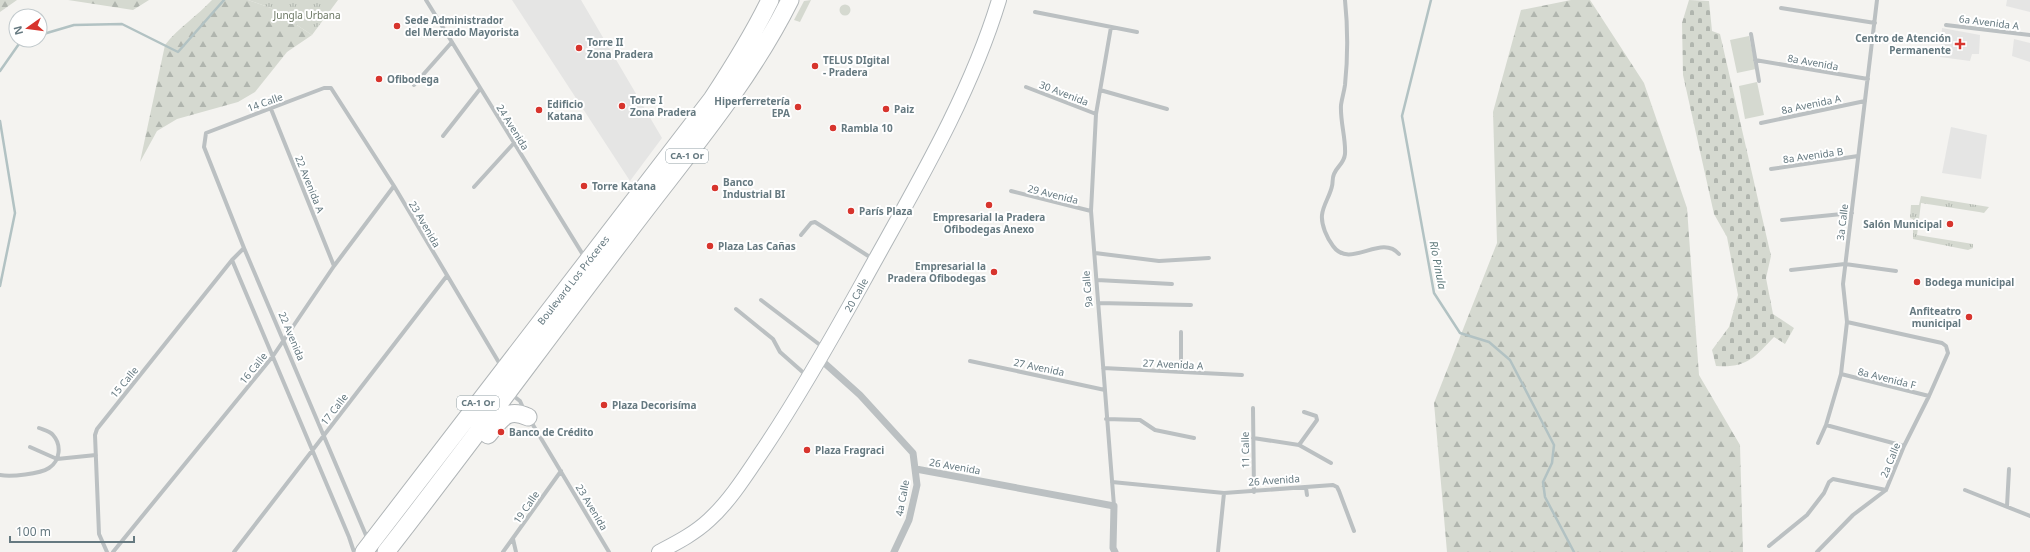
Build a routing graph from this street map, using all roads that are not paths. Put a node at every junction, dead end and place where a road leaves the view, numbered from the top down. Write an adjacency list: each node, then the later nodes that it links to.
1 (426, 0): 15 (street, 24 Avenida)
2 (770, 0): 47 (highway, Boulevard Los Próceres / CA-1 Or)
3 (790, 0): 72 (highway, Boulevard Los Próceres / CA-1 Or)
4 (999, 0): 46 (main road, 20 Calle)
5 (1345, 0): 43 (street)
6 (1877, 0): 9 (street, 3a Calle)
7 (1781, 8): 9 (street)
8 (1035, 12): 11 (street)
9 (1874, 23): 17 (street, 3a Calle)
10 (1946, 25): 14 (street, 6a Avenida A)
11 (1111, 27): 12 (street); 23 (street, 9a Calle)
12 (1137, 32)
13 (1751, 34): 16 (street)
14 (2030, 36)
15 (452, 42): 19 (street); 22 (street, 24 Avenida)
16 (1755, 60): 17 (street, 8a Avenida); 18 (street)
17 (1868, 79): 24 (street, 3a Calle)
18 (1759, 81)
19 (414, 85)
20 (1026, 87): 27 (street, 30 Avenida)
21 (331, 88): 25 (street, 14 Calle); 34 (street, 23 Avenida)
22 (480, 89): 30 (street); 31 (street, 24 Avenida)
23 (1100, 90): 26 (street); 27 (street, 9a Calle)
24 (1865, 101): 28 (street, 8a Avenida A); 32 (street, 3a Calle)
25 (271, 109): 29 (street, 14 Calle); 49 (street, 22 Avenida A)
26 (1167, 109)
27 (1096, 114): 37 (street, 9a Calle)
28 (1761, 123)
29 (206, 132): 41 (street, 22 Avenida)
30 (443, 136)
31 (514, 143): 35 (street); 47 (street, 24 Avenida)
32 (1858, 156): 33 (street, 8a Avenida B); 38 (street, 3a Calle)
33 (1771, 169)
34 (394, 186): 49 (street, 16 Calle); 52 (street, 23 Avenida)
35 (474, 188)
36 (1011, 191): 37 (street, 29 Avenida)
37 (1091, 211): 42 (street, 9a Calle)
38 (1852, 213): 39 (street); 48 (street, 3a Calle)
39 (1782, 220)
40 (801, 235): 46 (street)
41 (244, 248): 45 (street, 15 Calle); 61 (street, 22 Avenida)
42 (1095, 254): 44 (street); 53 (street, 9a Calle)
43 (1399, 254)
44 (1209, 258)
45 (232, 260): 63 (street); 88 (street, 15 Calle)
46 (875, 261): 62 (main road, 20 Calle)
47 (587, 262): 66 (highway, Boulevard Los Próceres / CA-1 Or)
48 (1845, 264): 50 (street); 51 (street); 59 (street, 3a Calle)
49 (334, 266): 61 (street, 16 Calle)
50 (1792, 270)
51 (1896, 271)
52 (446, 277): 66 (street, 23 Avenida); 80 (street, 17 Calle)
53 (1096, 280): 54 (street); 56 (street, 9a Calle)
54 (1172, 284)
55 (761, 300): 62 (street)
56 (1098, 303): 57 (street); 65 (street, 9a Calle)
57 (1191, 305)
58 (736, 309): 70 (street)
59 (1847, 322): 68 (street, 3a Calle); 73 (street, 2a Calle)
60 (1182, 332): 67 (street)
61 (284, 342): 63 (street, 16 Calle); 80 (street, 22 Avenida)
62 (823, 354): 70 (main road, 20 Calle); 92 (street, 26 Avenida)
63 (273, 356): 87 (street); 112 (street, 16 Calle)
64 (970, 361): 71 (street, 27 Avenida)
65 (1103, 368): 67 (street, 27 Avenida A); 71 (street, 9a Calle)
66 (503, 370): 109 (highway, Boulevard Los Próceres / CA-1 Or)
67 (1181, 372): 69 (street, 27 Avenida A)
68 (1841, 374): 73 (street, 8a Avenida F); 78 (street, 3a Calle)
69 (1242, 375)
70 (810, 377): 118 (main road, 20 Calle)
71 (1105, 390): 77 (street, 9a Calle)
72 (508, 391): 76 (street, 23 Avenida); 104 (highway, Boulevard Los Próceres / CA-1 Or)
73 (1929, 396): 85 (street, 2a Calle)
74 (1253, 408): 82 (street, 11 Calle)
75 (1304, 412): 84 (street)
76 (528, 417): 93 (street, 23 Avenida); 104 (highway)
77 (1106, 419): 81 (street); 95 (street, 9a Calle)
78 (1826, 426): 83 (street, 3a Calle); 85 (street)
79 (39, 428): 89 (street)
80 (323, 437): 87 (street, 17 Calle); 109 (street, 22 Avenida)
81 (1194, 438)
82 (1253, 438): 84 (street); 99 (street, 11 Calle)
83 (1818, 443)
84 (1299, 445): 90 (street)
85 (1904, 446): 97 (street, 2a Calle)
86 (30, 447): 89 (street)
87 (312, 451): 113 (street, 17 Calle); 114 (street)
88 (96, 455): 89 (street); 111 (street, 15 Calle)
89 (57, 459): 94 (street)
90 (1331, 463)
91 (2009, 469): 103 (street)
92 (916, 470): 102 (street, 26 Avenida); 119 (street, 4a Calle)
93 (561, 471): 107 (street, 19 Calle); 117 (street, 23 Avenida)
94 (0, 475)
95 (1112, 482): 100 (street, 26 Avenida); 102 (street, 9a Calle)
96 (1306, 488): 99 (street, 26 Avenida); 101 (street); 106 (street, 26 Avenida)
97 (1886, 490): 108 (street); 122 (street, 2a Calle)
98 (1965, 490): 103 (street)
99 (1254, 492): 100 (street, 26 Avenida)
100 (1224, 493): 121 (street)
101 (1308, 495)
102 (1114, 506): 120 (street, 9a Calle)
103 (2007, 506): 105 (street)
104 (416, 514): 110 (highway, Boulevard Los Próceres / CA-1 Or)
105 (2030, 516)
106 (1354, 531)
107 (513, 539): 115 (street, 19 Calle); 116 (street)
108 (1769, 546)
109 (367, 548)
110 (391, 549)
111 (107, 552)
112 (113, 552)
113 (234, 552)
114 (354, 552)
115 (503, 552)
116 (516, 552)
117 (609, 552)
118 (659, 552)
119 (894, 552)
120 (1114, 552)
121 (1218, 552)
122 (1817, 552)

